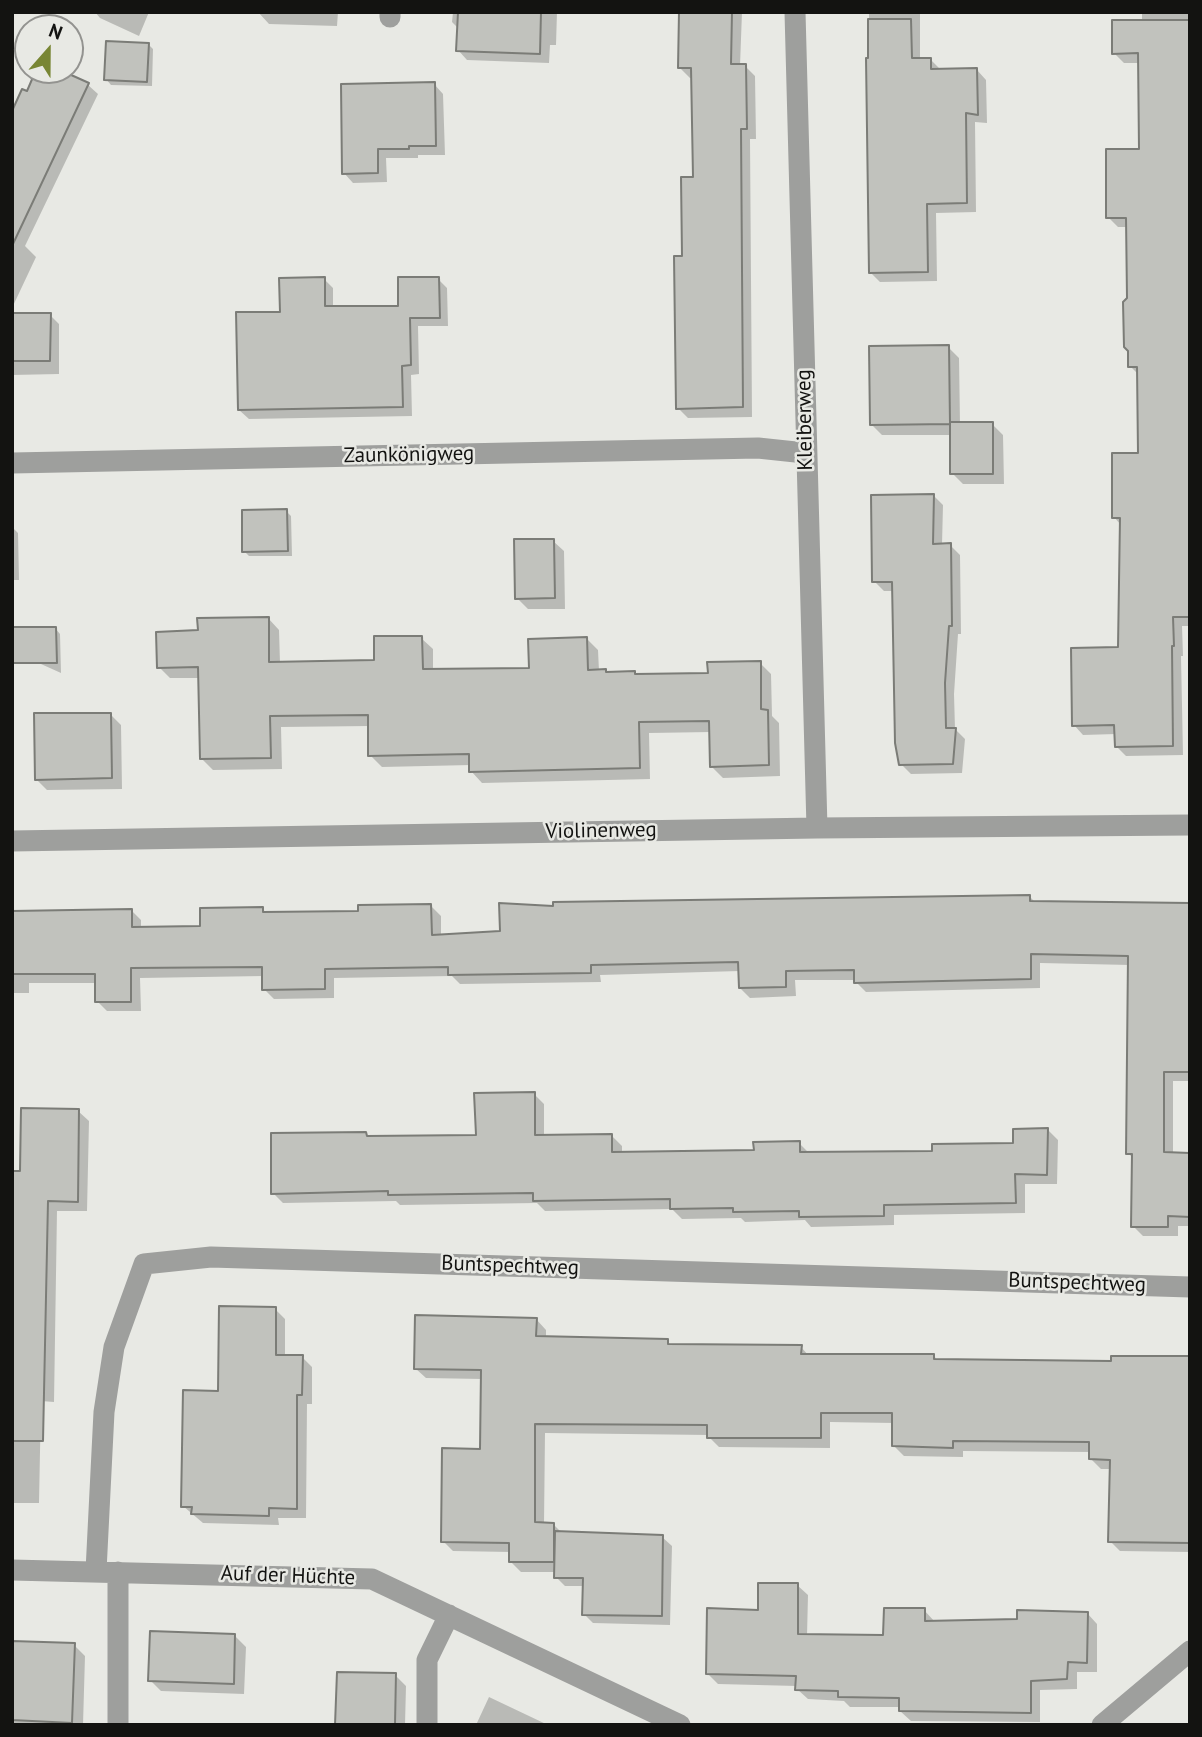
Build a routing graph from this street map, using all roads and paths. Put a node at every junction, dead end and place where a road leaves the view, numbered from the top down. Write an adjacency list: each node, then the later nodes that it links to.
1 (794, 12): 2 (street, Kleiberweg)
2 (806, 453): 3 (street, Zaunkönigweg); 5 (street, Kleiberweg)
3 (12, 463)
4 (1190, 825): 5 (street, Violinenweg)
5 (817, 828): 6 (street, Violinenweg)
6 (12, 841)
7 (1190, 1287): 9 (street, Buntspechtweg)
8 (12, 1570): 9 (street, Auf der Hüchte)
9 (96, 1572): 10 (street, Auf der Hüchte)
10 (118, 1572): 11 (street, Auf der Hüchte); 13 (street)
11 (449, 1615): 14 (street); 15 (street, Auf der Hüchte)
12 (1190, 1651): 16 (street)
13 (118, 1725)
14 (427, 1725)
15 (680, 1725)
16 (1102, 1725)

